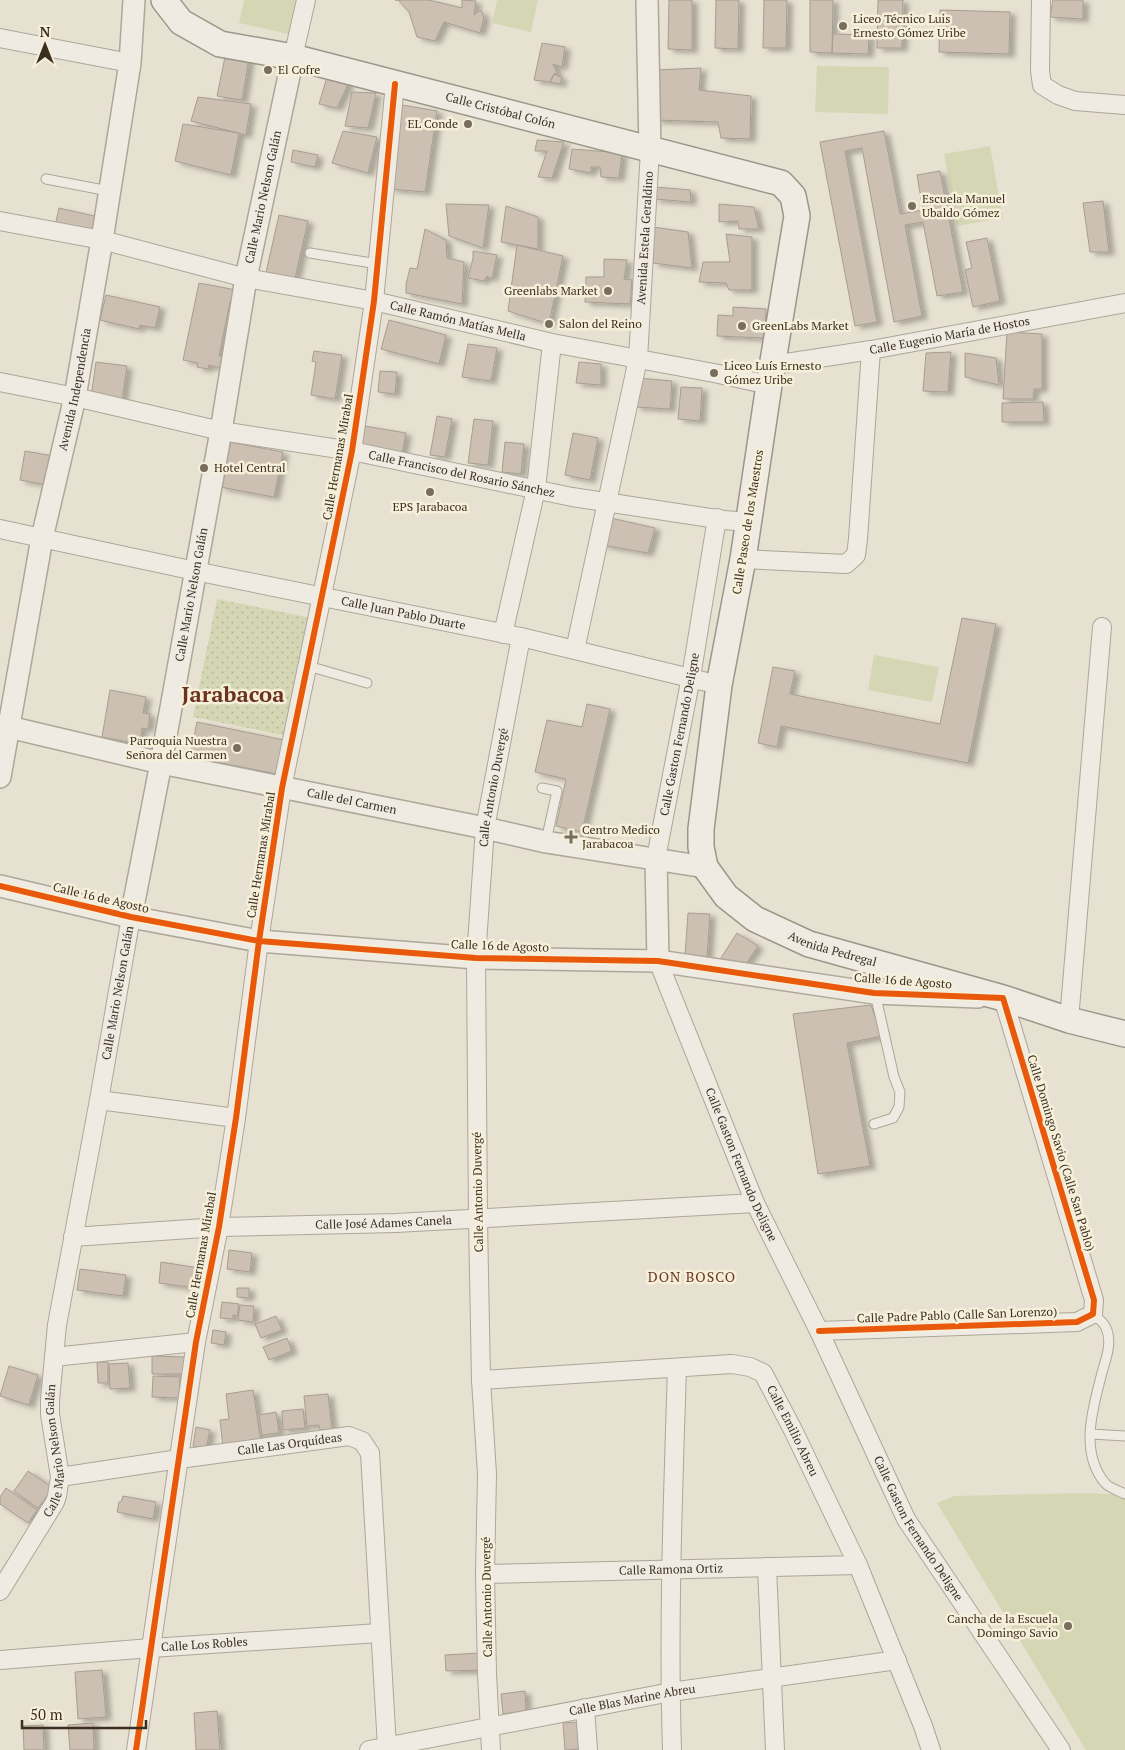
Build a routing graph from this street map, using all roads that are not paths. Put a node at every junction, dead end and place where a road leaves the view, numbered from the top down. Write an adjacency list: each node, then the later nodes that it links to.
1 (134, 0): 10 (street, Avenida Independencia)
2 (164, 0): 8 (main road, Calle Cristóbal Colón)
3 (184, 0): 8 (main road)
4 (306, 0): 9 (street, Calle Mario Nelson Galán)
5 (647, 0): 13 (street, Avenida Estela Geraldino)
6 (1041, 0): 12 (street)
7 (0, 38): 10 (street)
8 (220, 44): 9 (main road, Calle Cristóbal Colón)
9 (293, 57): 11 (main road, Calle Cristóbal Colón); 21 (street, Calle Mario Nelson Galán)
10 (130, 63): 16 (street, Avenida Independencia)
11 (395, 84): 13 (main road, Calle Cristóbal Colón); 20 (street, Calle Hermanas Mirabal)
12 (1125, 105)
13 (650, 150): 15 (main road, Calle Cristóbal Colón); 26 (street, Avenida Estela Geraldino)
14 (46, 179): 16 (lane)
15 (781, 182): 27 (main road, Calle Paseo de los Maestros)
16 (110, 191): 18 (street, Avenida Independencia)
17 (0, 221): 18 (street, Calle Ramón Matías Mella)
18 (102, 240): 21 (street, Calle Ramón Matías Mella); 29 (street, Avenida Independencia)
19 (310, 253): 20 (lane)
20 (378, 264): 22 (street, Calle Hermanas Mirabal)
21 (246, 278): 22 (street, Calle Ramón Matías Mella); 30 (street, Calle Mario Nelson Galán)
22 (374, 301): 24 (street, Calle Ramón Matías Mella); 31 (street, Calle Hermanas Mirabal)
23 (1125, 303): 25 (street, Calle Eugenio María de Hostos)
24 (552, 343): 26 (street, Calle Ramón Matías Mella); 32 (street)
25 (871, 350): 27 (street, Calle Eugenio María de Hostos); 38 (street)
26 (638, 359): 27 (street, Calle Ramón Matías Mella); 33 (street, Avenida Estela Geraldino)
27 (771, 375): 35 (main road, Calle Paseo de los Maestros)
28 (0, 382): 29 (street, Calle Francisco del Rosario Sánchez)
29 (75, 396): 30 (street, Calle Francisco del Rosario Sánchez); 37 (street, Avenida Independencia)
30 (221, 431): 31 (street, Calle Francisco del Rosario Sánchez); 39 (street, Calle Mario Nelson Galán)
31 (352, 451): 32 (street, Calle Francisco del Rosario Sánchez); 40 (street, Calle Hermanas Mirabal)
32 (536, 489): 33 (street, Calle Francisco del Rosario Sánchez); 42 (street)
33 (606, 502): 34 (street, Calle Francisco del Rosario Sánchez); 44 (street, Avenida Estela Geraldino)
34 (717, 518): 35 (street, Calle Francisco del Rosario Sánchez); 46 (street, Calle Gaston Fernando Deligne)
35 (749, 522): 38 (main road, Calle Paseo de los Maestros)
36 (0, 529): 37 (street, Calle Juan Pablo Duarte)
37 (42, 538): 39 (street, Calle Juan Pablo Duarte); 49 (street, Avenida Independencia)
38 (743, 559): 48 (main road, Calle Paseo de los Maestros)
39 (195, 571): 40 (street, Calle Juan Pablo Duarte); 50 (street, Calle Mario Nelson Galán)
40 (322, 596): 42 (street, Calle Juan Pablo Duarte); 45 (street, Calle Hermanas Mirabal)
41 (1102, 627): 65 (street)
42 (503, 634): 43 (street, Calle Juan Pablo Duarte)
43 (521, 637): 44 (street, Calle Juan Pablo Duarte); 54 (street, Calle Antonio Duvergé)
44 (575, 650): 46 (street, Calle Juan Pablo Duarte)
45 (308, 666): 47 (lane); 52 (street, Calle Hermanas Mirabal)
46 (691, 678): 48 (street, Calle Juan Pablo Duarte); 56 (street, Calle Gaston Fernando Deligne)
47 (367, 683)
48 (719, 685): 57 (main road, Calle Paseo de los Maestros)
49 (5, 726): 50 (street, Calle del Carmen); 51 (street, Avenida Independencia)
50 (161, 763): 52 (street, Calle del Carmen); 59 (street, Calle Mario Nelson Galán)
51 (0, 777)
52 (282, 788): 54 (street, Calle del Carmen); 60 (street, Calle Hermanas Mirabal)
53 (542, 788): 55 (lane)
54 (485, 828): 55 (street, Calle del Carmen); 61 (street, Calle Antonio Duvergé)
55 (546, 842): 56 (street, Calle del Carmen)
56 (656, 858): 57 (street, Calle del Carmen); 62 (street, Calle Gaston Fernando Deligne)
57 (705, 867): 64 (main road, Avenida Pedregal)
58 (0, 886): 59 (street, Calle 16 de Agosto)
59 (131, 917): 60 (street, Calle 16 de Agosto); 67 (street, Calle Mario Nelson Galán)
60 (259, 941): 61 (street, Calle 16 de Agosto); 68 (street, Calle Hermanas Mirabal)
61 (476, 958): 62 (street, Calle 16 de Agosto); 71 (street, Calle Antonio Duvergé)
62 (658, 961): 63 (street, Calle 16 de Agosto); 70 (street, Calle Gaston Fernando Deligne)
63 (874, 993): 64 (street, Calle 16 de Agosto); 69 (lane)
64 (1003, 998): 65 (main road, Avenida Pedregal); 74 (street, Calle Domingo Savio (Calle San Pablo))
65 (1069, 1020): 66 (main road, Avenida Pedregal)
66 (1125, 1034)
67 (99, 1100): 68 (street); 73 (street, Calle Mario Nelson Galán)
68 (236, 1118): 72 (street, Calle Hermanas Mirabal)
69 (874, 1124)
70 (755, 1203): 71 (street, Calle José Adames Canela); 75 (street, Calle Gaston Fernando Deligne)
71 (478, 1219): 72 (street, Calle José Adames Canela); 79 (street, Calle Antonio Duvergé)
72 (218, 1226): 73 (street, Calle José Adames Canela); 76 (street, Calle Hermanas Mirabal)
73 (73, 1237): 77 (street, Calle Mario Nelson Galán)
74 (1093, 1314): 75 (street, Calle Padre Pablo (Calle San Lorenzo)); 80 (lane)
75 (819, 1331): 106 (street, Calle Gaston Fernando Deligne)
76 (196, 1342): 77 (street); 82 (street, Calle Hermanas Mirabal)
77 (54, 1357): 83 (street, Calle Mario Nelson Galán)
78 (677, 1368): 79 (street, Calle Emilio Abreu); 85 (street, Calle Emilio Abreu); 87 (street)
79 (481, 1380): 88 (street, Calle Antonio Duvergé)
80 (1091, 1434): 81 (lane); 84 (lane)
81 (1125, 1436)
82 (179, 1459): 83 (street, Calle Las Orquídeas); 90 (street, Calle Las Orquídeas); 91 (street, Calle Hermanas Mirabal)
83 (60, 1478): 89 (street, Calle Mario Nelson Galán)
84 (1125, 1494)
85 (858, 1566): 86 (street, Calle Ramona Ortiz); 93 (street, Calle Emilio Abreu)
86 (767, 1567): 87 (street, Calle Ramona Ortiz); 94 (street)
87 (671, 1570): 88 (street, Calle Ramona Ortiz); 95 (street)
88 (485, 1574): 97 (street, Calle Antonio Duvergé)
89 (0, 1591)
90 (379, 1633): 91 (street, Calle Los Robles); 98 (street, Calle Las Orquídeas)
91 (151, 1648): 92 (street, Calle Los Robles); 99 (street, Calle Hermanas Mirabal)
92 (0, 1660)
93 (897, 1660): 94 (street, Calle Blas Marine Abreu); 105 (street, Calle Emilio Abreu)
94 (771, 1678): 95 (street, Calle Blas Marine Abreu); 104 (street)
95 (670, 1692): 96 (street, Calle Blas Marine Abreu); 103 (street)
96 (585, 1708): 97 (street, Calle Blas Marine Abreu); 102 (street)
97 (490, 1727): 98 (street, Calle Blas Marine Abreu); 101 (street, Calle Antonio Duvergé)
98 (387, 1748): 100 (street, Calle Blas Marine Abreu)
99 (136, 1750)
100 (369, 1750)
101 (491, 1750)
102 (588, 1750)
103 (672, 1750)
104 (775, 1750)
105 (931, 1750)
106 (1061, 1750)

